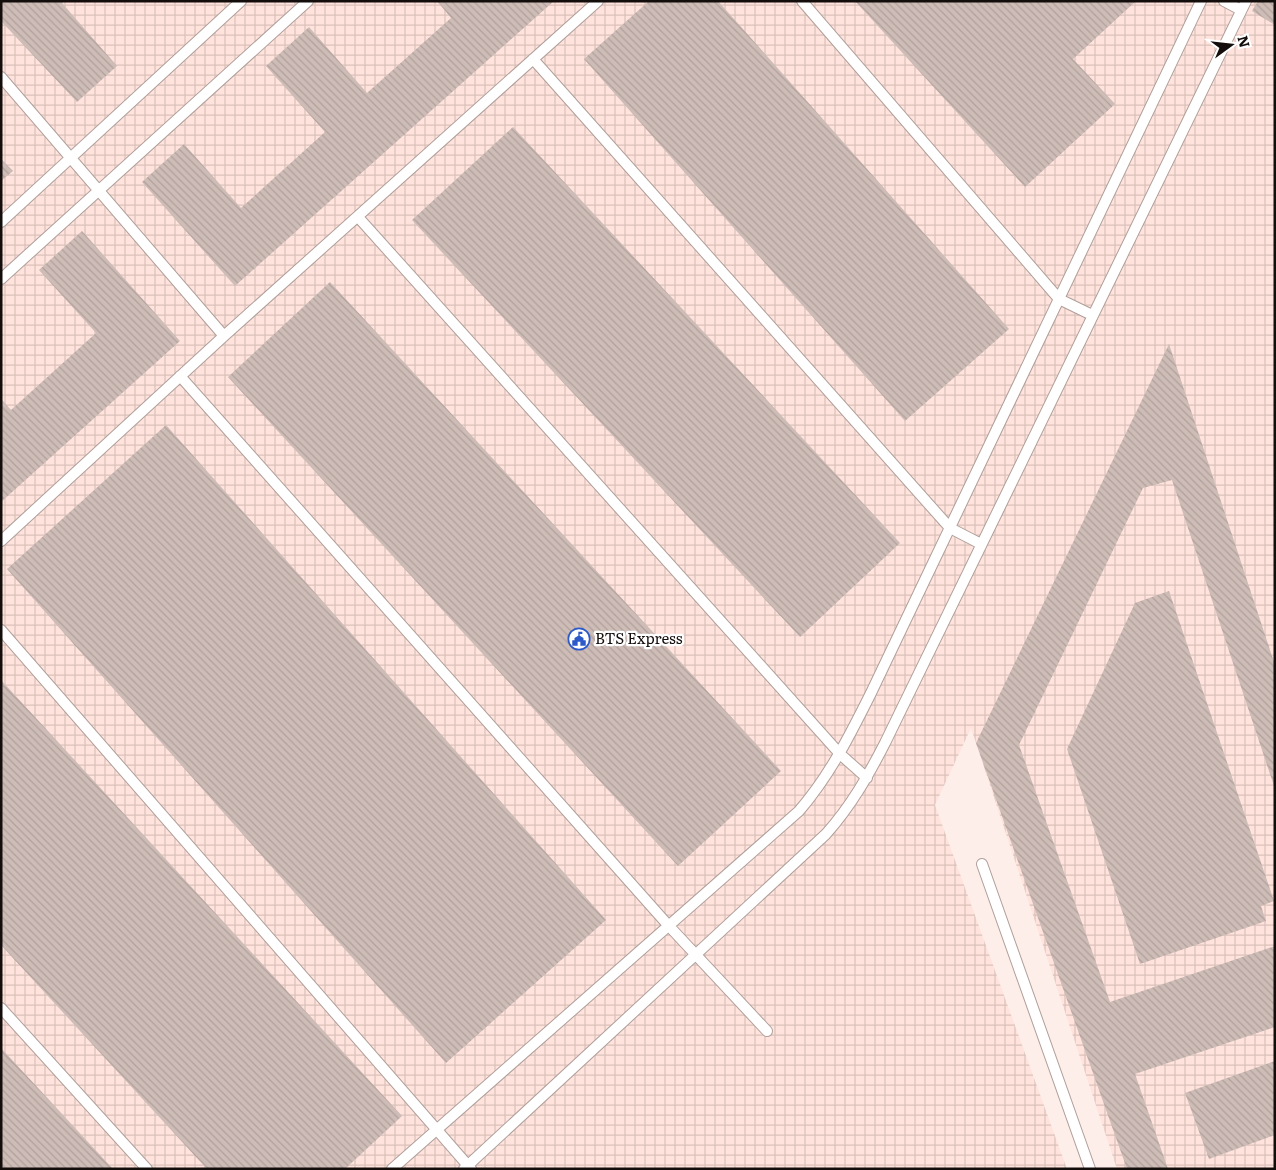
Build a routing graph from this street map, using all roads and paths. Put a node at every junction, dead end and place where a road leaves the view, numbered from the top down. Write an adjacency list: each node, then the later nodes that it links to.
1 (241, 1): 10 (lane)
2 (308, 1): 11 (lane)
3 (598, 1): 8 (lane)
4 (802, 1): 15 (lane)
5 (1201, 1): 15 (lane)
6 (1224, 1): 7 (lane)
7 (1243, 5): 16 (lane)
8 (533, 60): 12 (lane); 19 (lane)
9 (1, 77): 10 (lane)
10 (70, 158): 11 (lane); 13 (lane)
11 (98, 191): 14 (lane); 17 (lane)
12 (358, 217): 17 (lane); 23 (lane)
13 (1, 222)
14 (1, 279)
15 (1059, 299): 16 (lane); 19 (lane)
16 (1092, 316): 21 (lane)
17 (224, 336): 18 (lane)
18 (180, 376): 20 (lane); 26 (lane)
19 (950, 528): 21 (lane); 23 (lane)
20 (1, 540)
21 (981, 544): 24 (lane)
22 (1, 630): 30 (lane)
23 (840, 754): 24 (lane); 26 (lane)
24 (867, 778): 27 (lane)
25 (982, 864): 34 (lane)
26 (668, 924): 27 (lane); 30 (lane)
27 (696, 954): 29 (lane); 31 (lane)
28 (1, 1008): 32 (lane)
29 (767, 1031)
30 (436, 1130): 31 (lane); 33 (lane)
31 (467, 1168)
32 (147, 1169)
33 (392, 1169)
34 (1090, 1169)

